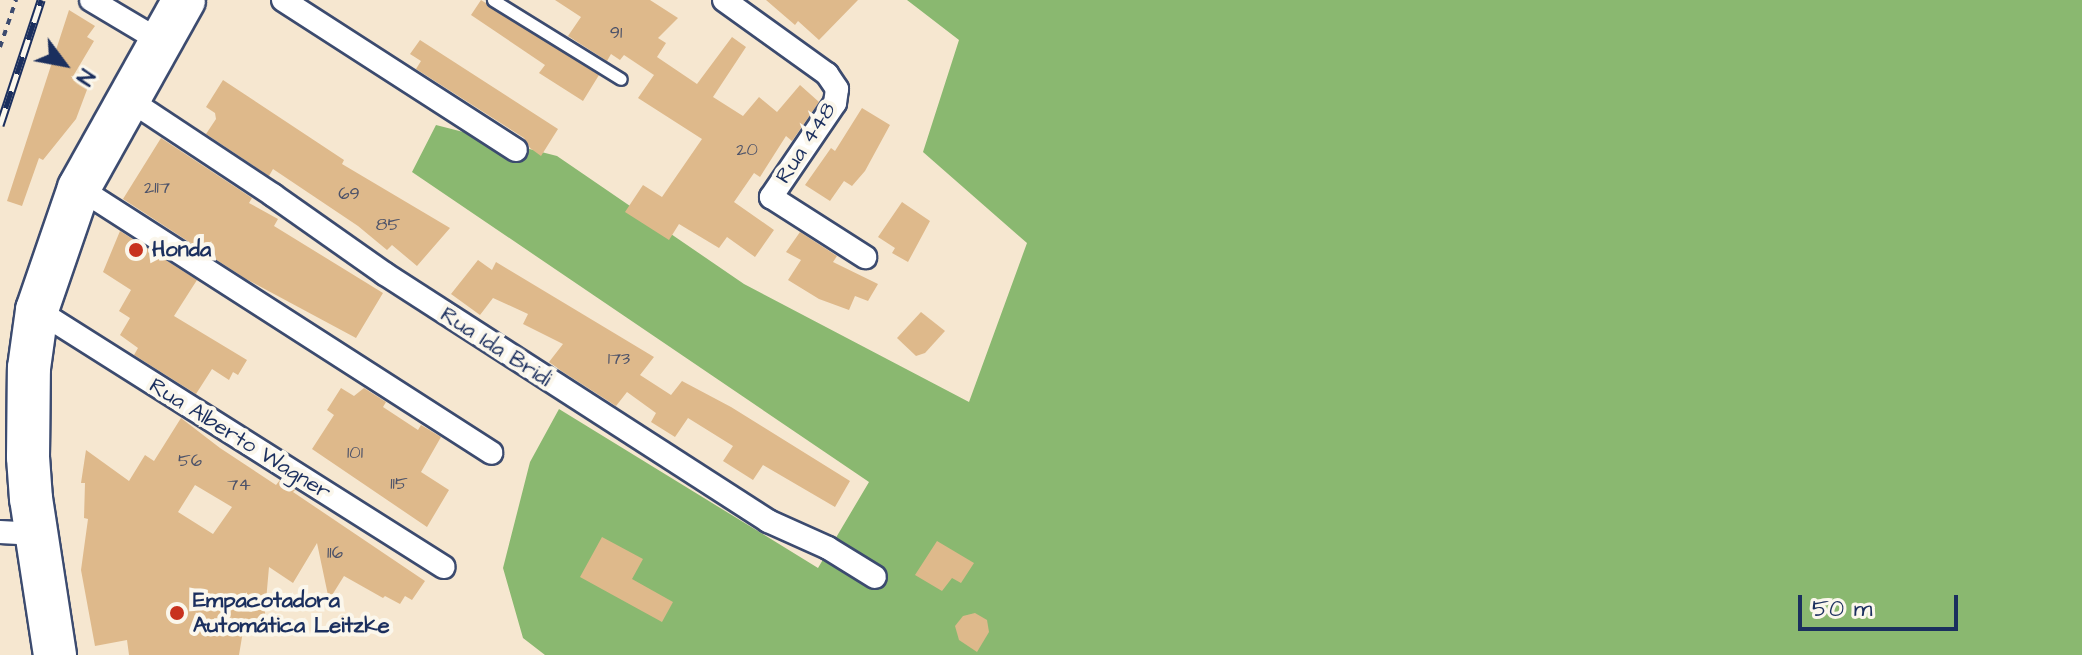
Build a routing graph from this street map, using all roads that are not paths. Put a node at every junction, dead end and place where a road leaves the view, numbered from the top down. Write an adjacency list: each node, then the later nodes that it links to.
1 (91, 0): 6 (street)
2 (184, 0): 6 (highway)
3 (283, 0): 9 (street)
4 (493, 0): 7 (lane)
5 (724, 0): 11 (street, Rua 448)
6 (160, 41): 8 (highway)
7 (621, 79)
8 (128, 99): 10 (highway); 16 (street, Rua Ida Bridi)
9 (516, 150)
10 (79, 188): 12 (highway); 13 (street)
11 (865, 257)
12 (37, 310): 14 (highway); 15 (street, Rua Alberto Wagner)
13 (491, 453)
14 (18, 533): 17 (highway)
15 (443, 567)
16 (875, 577)
17 (55, 655)

